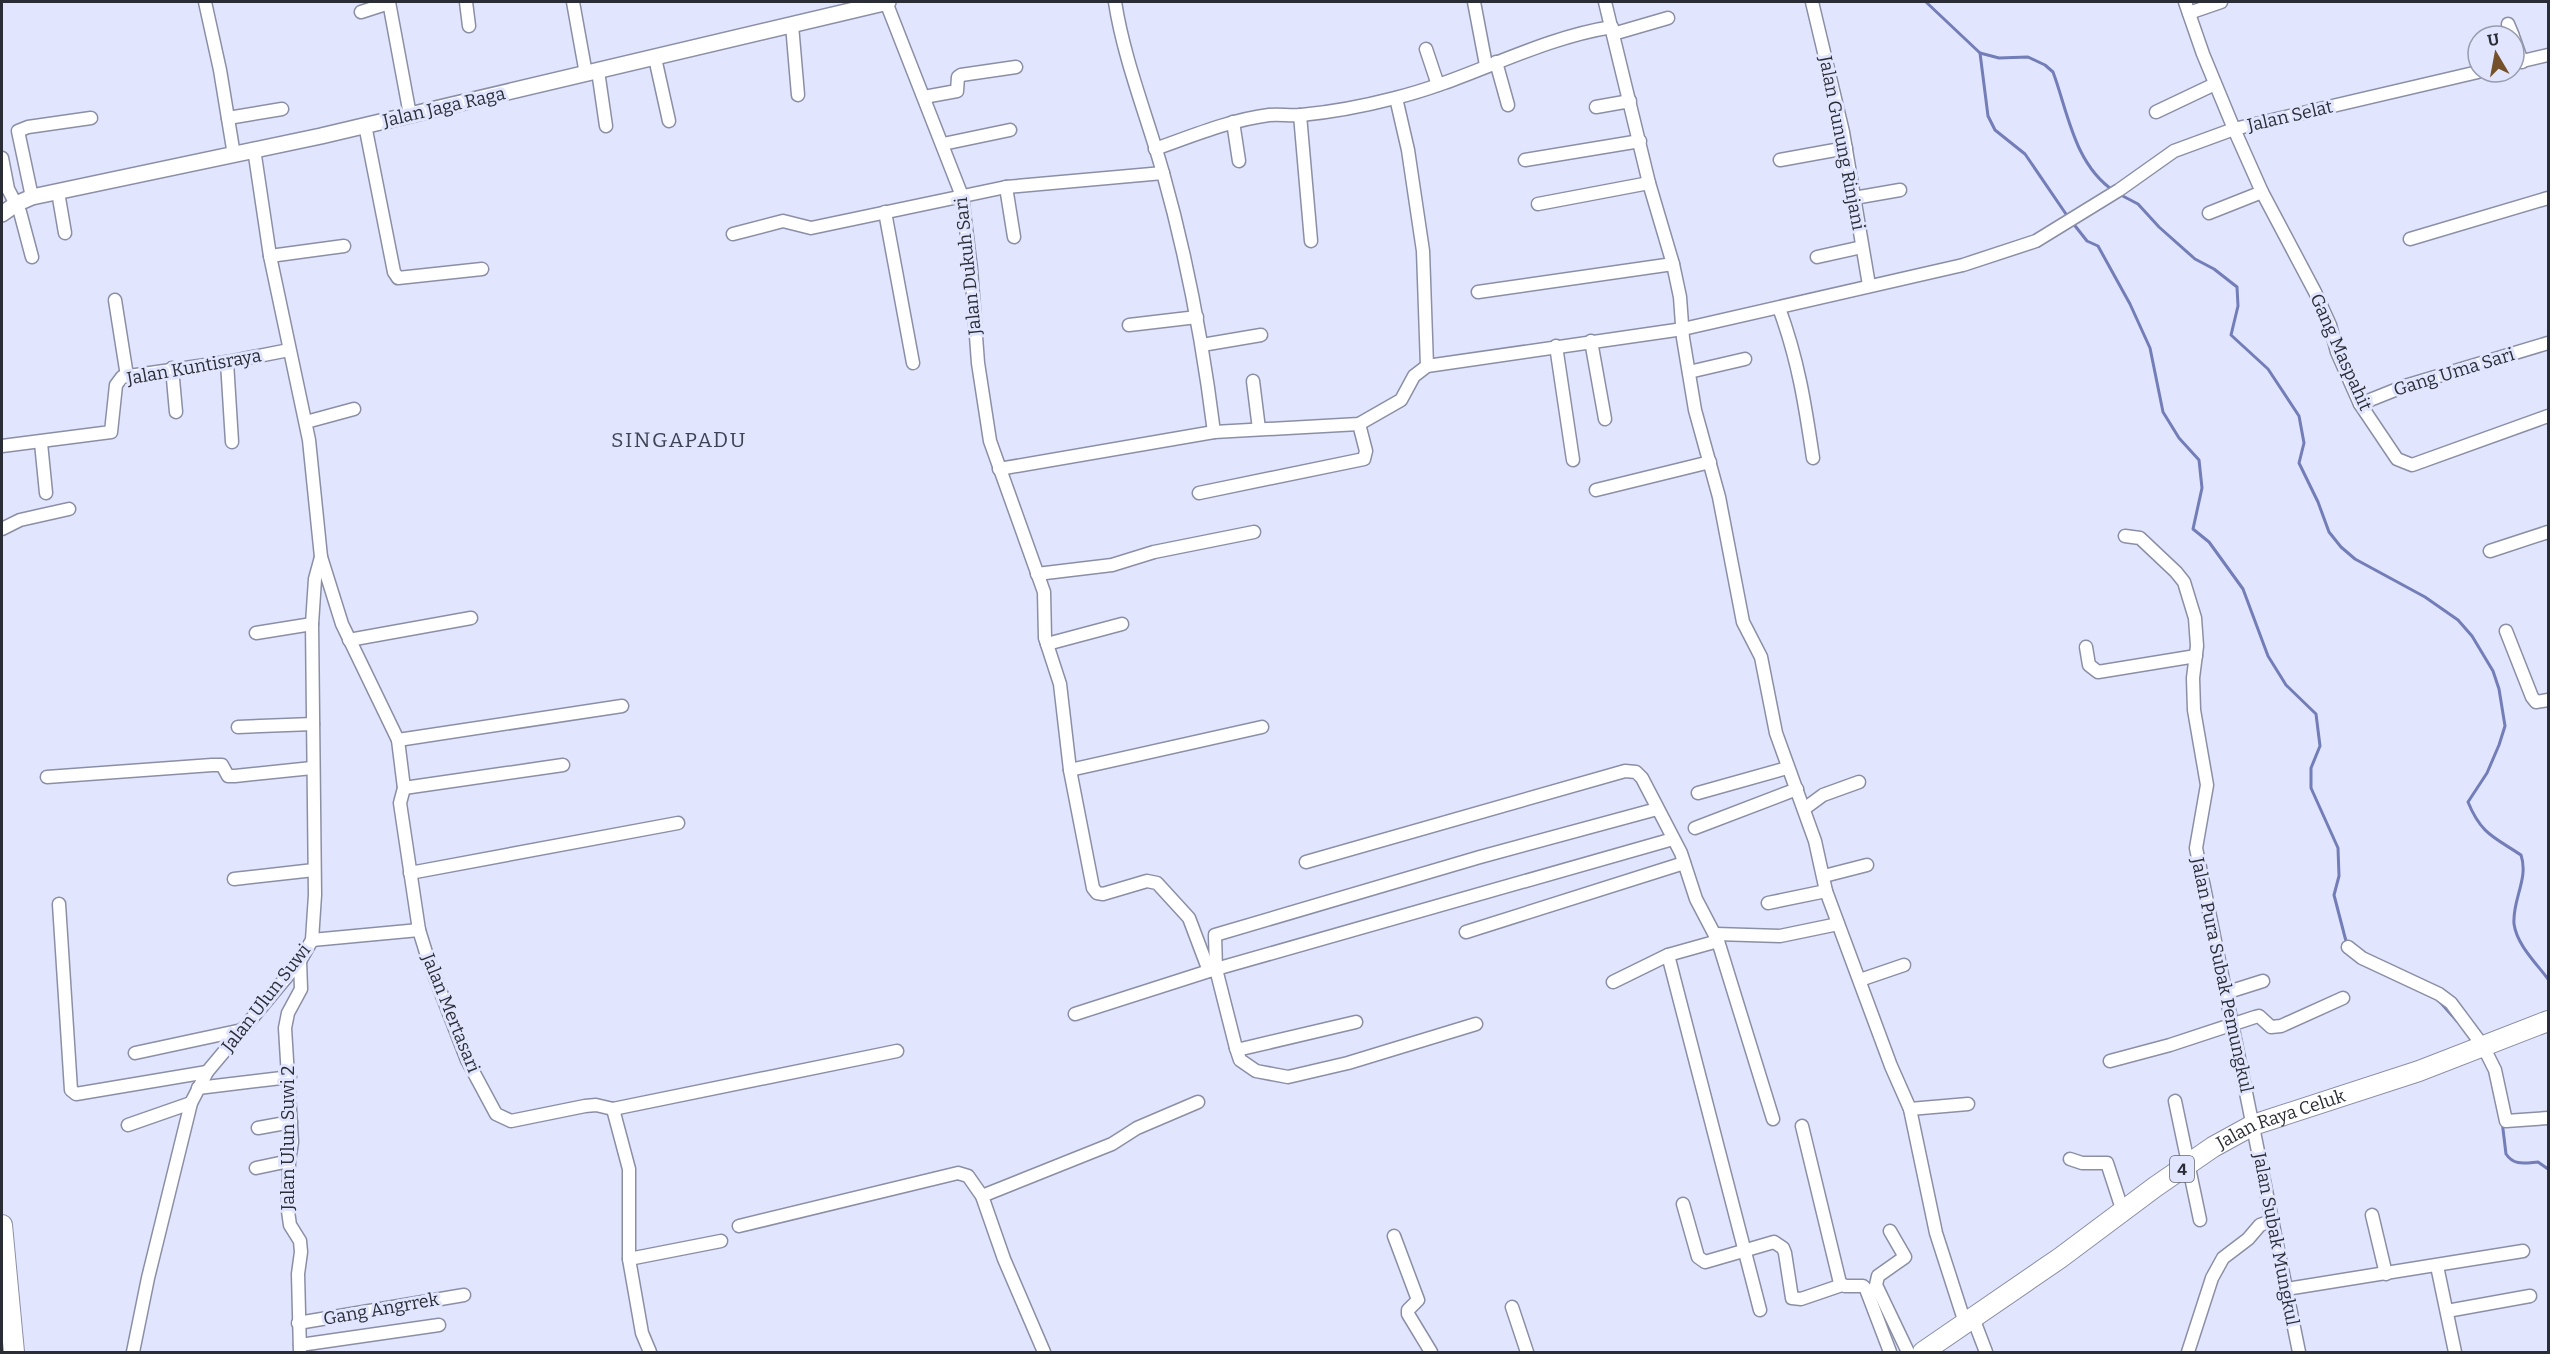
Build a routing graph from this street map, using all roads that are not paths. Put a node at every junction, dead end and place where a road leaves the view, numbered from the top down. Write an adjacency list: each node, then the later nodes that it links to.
1 (205, 2): 38 (street)
2 (389, 2): 12 (street); 35 (street)
3 (466, 2): 15 (street)
4 (573, 2): 23 (street)
5 (887, 2): 14 (street, Jalan Jaga Raga); 28 (street, Jalan Dukuh Sari)
6 (1115, 2): 49 (street)
7 (1474, 2): 21 (street)
8 (1605, 2): 16 (street)
9 (1812, 2): 47 (street, Jalan Gunung Rinjani)
10 (2221, 2): 11 (street)
11 (2187, 7): 25 (street, Jalan Selat)
12 (361, 12)
13 (1668, 18): 16 (street)
14 (792, 25): 19 (street, Jalan Jaga Raga); 27 (street)
15 (469, 26)
16 (1612, 31): 21 (street); 30 (street)
17 (1426, 49): 26 (street)
18 (2548, 55): 20 (street)
19 (655, 58): 23 (street, Jalan Jaga Raga); 39 (street)
20 (2526, 60)
21 (1491, 63): 26 (street); 31 (street)
22 (1016, 67): 28 (street)
23 (592, 72): 35 (street, Jalan Jaga Raga); 42 (street)
24 (2466, 75): 43 (street, Jalan Selat)
25 (2215, 84): 34 (street); 43 (street, Jalan Selat)
26 (1438, 85): 29 (street)
27 (798, 95)
28 (924, 97): 46 (street, Jalan Dukuh Sari)
29 (1396, 98): 36 (street); 97 (street)
30 (1630, 101): 32 (street); 45 (street)
31 (1508, 105)
32 (1596, 107)
33 (282, 109): 38 (street)
34 (2156, 112)
35 (410, 115): 41 (street, Jalan Jaga Raga)
36 (1300, 115): 40 (street); 73 (street)
37 (91, 118): 64 (street)
38 (228, 118): 50 (street)
39 (669, 121)
40 (1233, 122): 49 (street); 54 (street)
41 (365, 125): 48 (street, Jalan Jaga Raga); 80 (street)
42 (606, 126)
43 (2234, 129): 60 (street, Gang Maspahit); 81 (street)
44 (1010, 130): 46 (street)
45 (1640, 141): 52 (street); 56 (street)
46 (943, 144): 61 (street, Jalan Dukuh Sari)
47 (1846, 148): 53 (street); 62 (street, Jalan Gunung Rinjani)
48 (254, 149): 50 (street, Jalan Jaga Raga); 76 (street)
49 (1155, 149): 55 (street)
50 (234, 154): 59 (street, Jalan Jaga Raga)
51 (2, 158): 64 (street)
52 (1525, 160)
53 (1780, 160)
54 (1239, 161)
55 (1163, 173): 57 (street); 85 (street)
56 (1649, 183): 65 (street); 79 (street)
57 (1006, 187): 61 (street); 71 (street)
58 (1900, 190): 62 (street)
59 (58, 192): 64 (street, Jalan Jaga Raga); 69 (street)
60 (2262, 192): 67 (street); 102 (street, Gang Maspahit)
61 (962, 196): 66 (street); 117 (street, Jalan Dukuh Sari)
62 (1854, 198): 75 (street, Jalan Gunung Rinjani)
63 (2548, 198): 72 (street)
64 (24, 201): 68 (street, Jalan Jaga Raga); 78 (street)
65 (1538, 204)
66 (885, 212): 70 (street); 96 (street)
67 (2209, 213)
68 (2, 214)
69 (65, 233)
70 (733, 234)
71 (1014, 237)
72 (2410, 239)
73 (1311, 241)
74 (344, 246): 76 (street)
75 (1862, 247): 77 (street); 81 (street, Jalan Gunung Rinjani)
76 (270, 256): 93 (street)
77 (1817, 256)
78 (32, 257)
79 (1673, 264): 82 (street); 87 (street)
80 (482, 269)
81 (1869, 285): 84 (street)
82 (1478, 292)
83 (114, 300): 100 (street)
84 (1779, 308): 87 (street); 114 (street)
85 (1197, 317): 86 (street); 91 (street)
86 (1129, 325)
87 (1683, 328): 89 (street); 99 (street)
88 (1262, 335): 91 (street)
89 (1591, 341): 92 (street); 106 (street)
90 (2548, 343): 102 (street, Gang Uma Sari)
91 (1202, 345): 110 (street)
92 (1556, 346): 97 (street); 115 (street)
93 (290, 350): 95 (street, Jalan Kuntisraya); 107 (street)
94 (1745, 359): 99 (street)
95 (227, 362): 98 (street, Jalan Kuntisraya); 112 (street)
96 (913, 363)
97 (1427, 366): 108 (street)
98 (172, 368): 100 (street, Jalan Kuntisraya); 104 (street)
99 (1689, 372): 116 (street)
100 (127, 376): 111 (street, Jalan Kuntisraya)
101 (1254, 381): 109 (street)
102 (2360, 404): 105 (street, Gang Maspahit)
103 (354, 409): 107 (street)
104 (176, 412)
105 (2548, 416)
106 (1605, 419)
107 (306, 422): 127 (street)
108 (1359, 424): 109 (street); 120 (street)
109 (1259, 429): 110 (street)
110 (1214, 432): 117 (street)
111 (41, 442): 113 (street, Jalan Kuntisraya); 119 (street)
112 (232, 442)
113 (2, 446)
114 (1813, 458)
115 (1573, 460)
116 (1710, 462): 118 (street); 146 (street)
117 (999, 469): 128 (street, Jalan Dukuh Sari)
118 (1596, 490)
119 (46, 493)
120 (1200, 493)
121 (69, 509): 122 (street)
122 (2, 529)
123 (1254, 532): 128 (street)
124 (2548, 532): 126 (street)
125 (2125, 536): 137 (street, Jalan Pura Subak Pemungkul)
126 (2490, 551)
127 (321, 557): 130 (street, Jalan Ulun Suwi); 134 (street, Jalan Mertasari)
128 (1037, 574): 135 (street, Jalan Dukuh Sari)
129 (471, 618): 134 (street)
130 (312, 624): 133 (street); 140 (street, Jalan Ulun Suwi)
131 (1122, 624): 135 (street)
132 (2506, 631): 138 (street)
133 (256, 633)
134 (349, 640): 143 (street, Jalan Mertasari)
135 (1047, 644): 147 (street, Jalan Dukuh Sari)
136 (2086, 647): 137 (street)
137 (2196, 656): 181 (street, Jalan Pura Subak Pemungkul)
138 (2542, 701)
139 (622, 706): 143 (street)
140 (313, 724): 141 (street); 145 (street, Jalan Ulun Suwi)
141 (238, 727)
142 (1262, 728): 147 (street)
143 (398, 740): 150 (street, Jalan Mertasari)
144 (563, 765): 150 (street)
145 (312, 768): 148 (street); 161 (street, Jalan Ulun Suwi)
146 (1787, 768): 151 (street); 152 (street)
147 (1070, 770): 177 (street, Jalan Dukuh Sari)
148 (47, 777)
149 (1859, 782): 154 (street)
150 (405, 788): 162 (street, Jalan Mertasari)
151 (1797, 789): 154 (street); 156 (street)
152 (1698, 793)
153 (1657, 809): 157 (street); 158 (street); 177 (street)
154 (1804, 809): 163 (street)
155 (678, 823): 162 (street)
156 (1695, 828)
157 (1672, 839): 159 (street); 177 (street)
158 (1306, 862)
159 (1684, 864): 170 (street); 171 (street)
160 (1868, 865): 163 (street)
161 (314, 870): 164 (street); 172 (street, Jalan Ulun Suwi)
162 (410, 873): 169 (street, Jalan Mertasari)
163 (1824, 876): 165 (street)
164 (234, 879)
165 (1826, 891): 166 (street); 168 (street)
166 (1768, 903)
167 (59, 904): 194 (street)
168 (1838, 924): 171 (street); 178 (street)
169 (419, 930): 172 (street); 201 (street, Jalan Mertasari)
170 (1466, 932)
171 (1717, 938): 174 (street); 204 (street)
172 (312, 940): 175 (street, Jalan Ulun Suwi)
173 (2348, 947): 189 (street)
174 (1668, 955): 180 (street); 225 (street)
175 (300, 961): 188 (street, Jalan Ulun Suwi); 195 (street, Jalan Ulun Suwi 2)
176 (1904, 965): 178 (street)
177 (1213, 970): 183 (street); 190 (street)
178 (1860, 980): 202 (street)
179 (2263, 981): 181 (street)
180 (1613, 982)
181 (2225, 993): 187 (street, Jalan Pura Subak Pemungkul)
182 (2343, 998): 187 (street)
183 (1075, 1014)
184 (1356, 1022): 190 (street)
185 (2548, 1022): 189 (main road, Jalan Raya Celuk / 4)
186 (1476, 1024): 190 (street)
187 (2231, 1024): 193 (street); 207 (street, Jalan Pura Subak Pemungkul)
188 (242, 1030): 192 (street); 194 (street, Jalan Ulun Suwi)
189 (2479, 1047): 203 (street); 207 (main road, Jalan Raya Celuk / 4)
190 (1236, 1048)
191 (897, 1051): 201 (street, Jalan Mertasari)
192 (135, 1053)
193 (2110, 1061)
194 (207, 1072): 196 (street, Jalan Ulun Suwi)
195 (290, 1077): 196 (street); 205 (street, Jalan Ulun Suwi 2)
196 (198, 1088): 199 (street, Jalan Ulun Suwi)
197 (2175, 1101): 212 (street)
198 (1198, 1102): 214 (street)
199 (191, 1103): 206 (street); 244 (street, Jalan Ulun Suwi)
200 (1968, 1104): 202 (street)
201 (613, 1109): 227 (street)
202 (1910, 1110): 237 (street)
203 (2548, 1118)
204 (1773, 1119)
205 (291, 1122): 209 (street); 211 (street, Jalan Ulun Suwi 2)
206 (128, 1125)
207 (2253, 1125): 212 (main road, Jalan Raya Celuk / 4); 219 (street, Jalan Subak Mungkul)
208 (1802, 1126): 230 (street)
209 (258, 1128)
210 (2070, 1159): 216 (street)
211 (289, 1161): 213 (street); 239 (street, Jalan Ulun Suwi 2)
212 (2187, 1165): 216 (main road, Jalan Raya Celuk / 4); 218 (street)
213 (256, 1168)
214 (982, 1196): 221 (street); 246 (street)
215 (1683, 1204): 225 (street)
216 (2123, 1212): 237 (main road, Jalan Raya Celuk / 4)
217 (2372, 1215): 229 (street)
218 (2200, 1220)
219 (2271, 1221): 231 (street, Jalan Subak Mungkul); 251 (street)
220 (2, 1225): 238 (main road)
221 (739, 1226)
222 (1890, 1231): 242 (street)
223 (1394, 1236): 247 (street)
224 (721, 1241): 227 (street)
225 (1744, 1250): 230 (street); 235 (street)
226 (2523, 1251): 228 (street)
227 (629, 1259): 245 (street)
228 (2437, 1266): 229 (street); 236 (street)
229 (2386, 1274): 231 (street)
230 (1842, 1285): 249 (street)
231 (2286, 1289): 252 (street, Jalan Subak Mungkul)
232 (464, 1295): 239 (street, Gang Angrrek)
233 (2530, 1296): 236 (street)
234 (1512, 1307): 248 (street)
235 (1760, 1310)
236 (2447, 1311): 253 (street)
237 (1969, 1321): 242 (main road, Jalan Raya Celuk / 4); 250 (street)
238 (6, 1322): 243 (main road)
239 (298, 1323): 241 (street, Jalan Ulun Suwi 2)
240 (439, 1325): 241 (street)
241 (300, 1349)
242 (1913, 1352)
243 (14, 1353)
244 (133, 1353)
245 (650, 1353)
246 (1044, 1353)
247 (1431, 1353)
248 (1527, 1353)
249 (1890, 1353)
250 (1986, 1353)
251 (2188, 1353)
252 (2299, 1353)
253 (2454, 1353)

